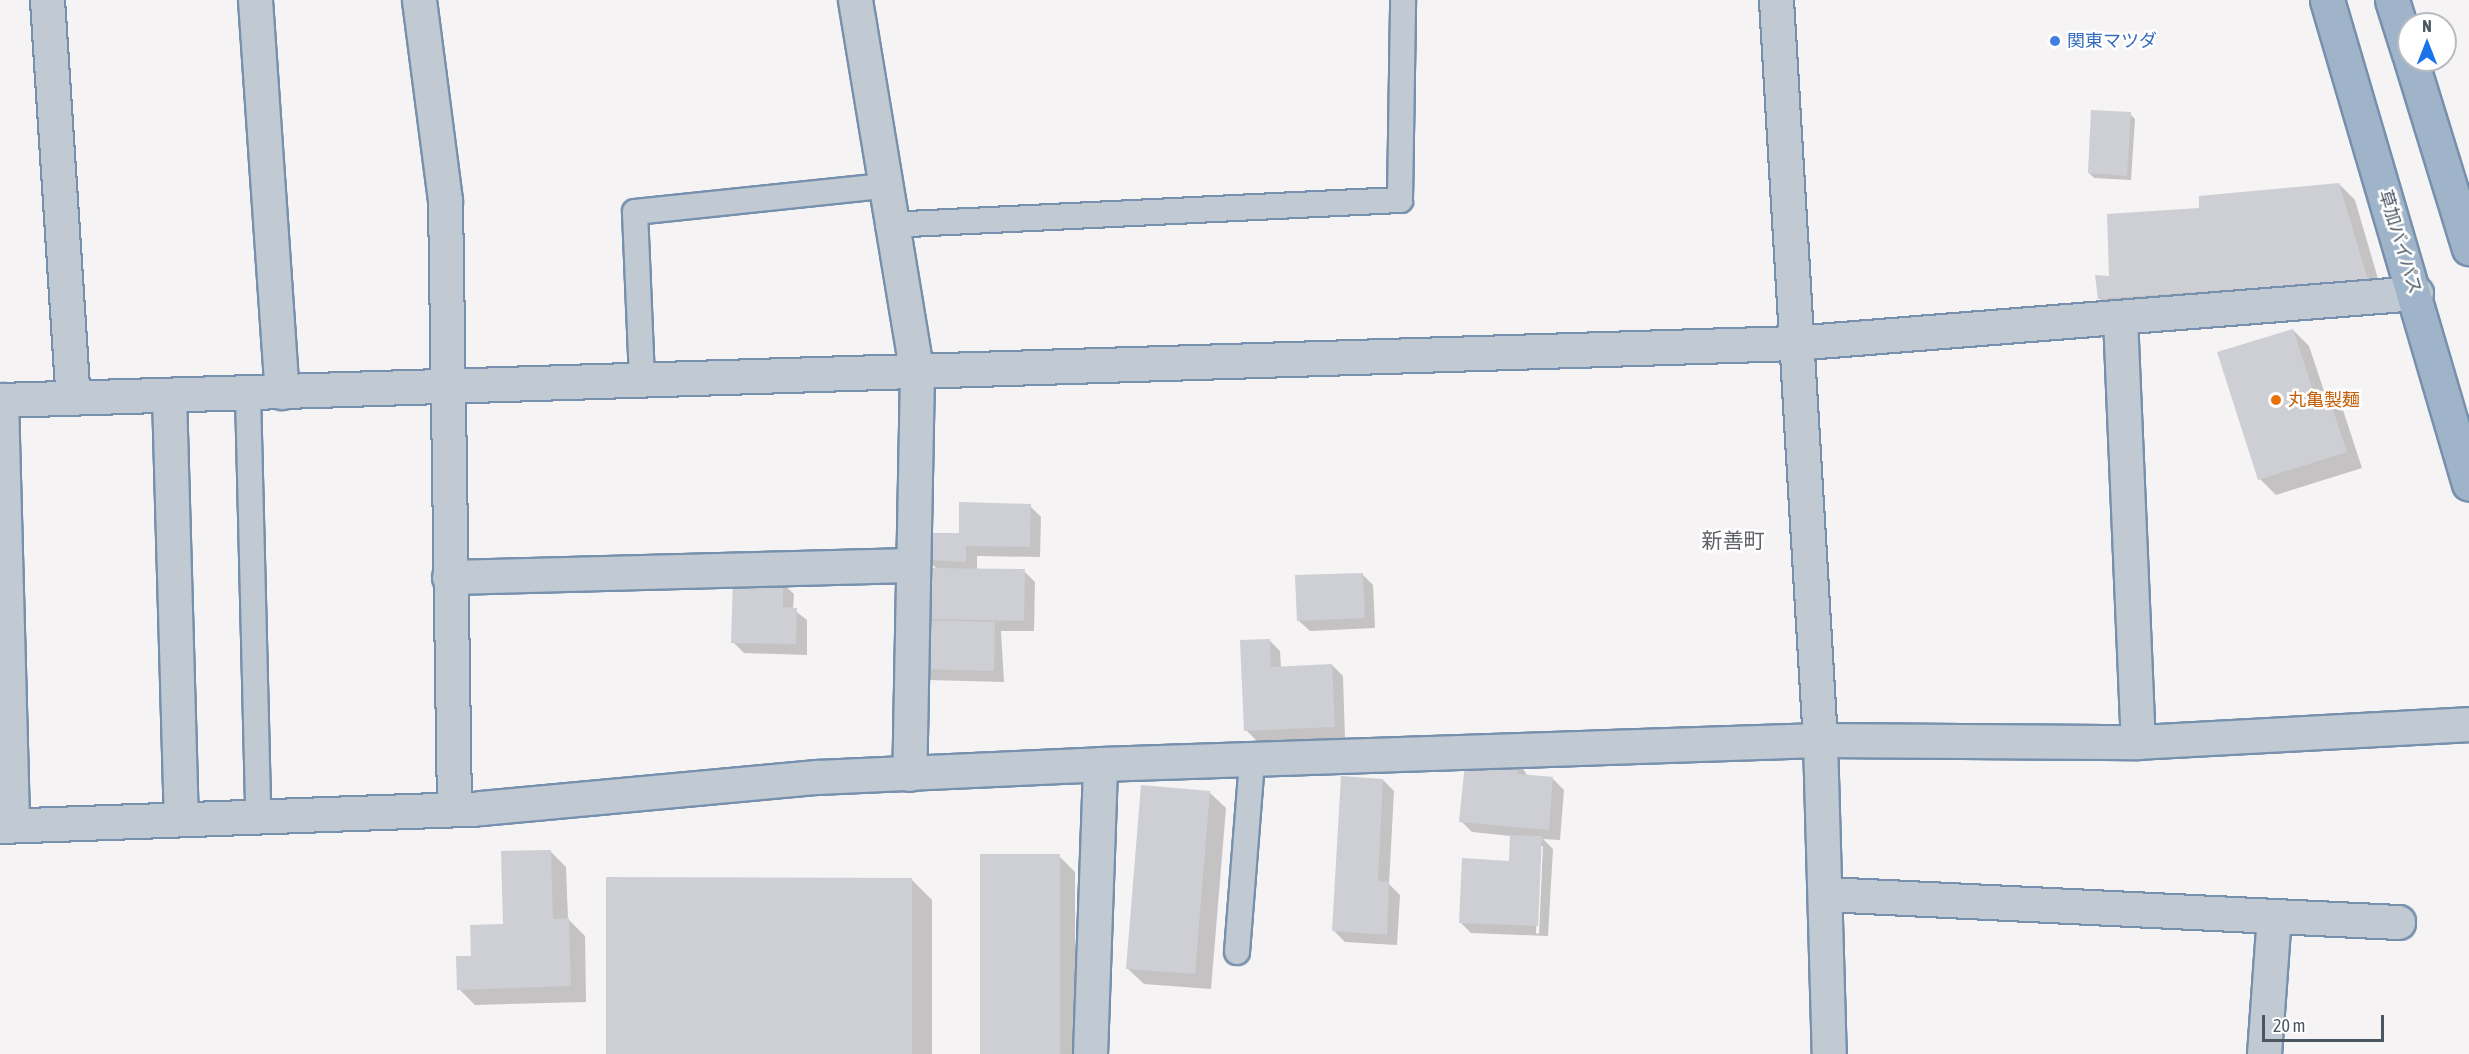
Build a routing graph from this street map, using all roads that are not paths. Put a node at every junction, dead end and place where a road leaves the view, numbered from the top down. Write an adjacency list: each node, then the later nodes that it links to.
1 (47, 0): 23 (street)
2 (255, 0): 20 (street)
3 (419, 0): 19 (street)
4 (855, 0): 11 (street)
5 (1403, 0): 12 (lane)
6 (1776, 0): 16 (street)
7 (2327, 0): 14 (highway, 草加バイパス)
8 (2392, 0): 9 (highway)
9 (2397, 16)
10 (2415, 72): 13 (highway)
11 (882, 186): 12 (street); 18 (lane)
12 (888, 225): 17 (street)
13 (2469, 248)
14 (2416, 293): 15 (street); 25 (highway, 草加バイパス)
15 (2120, 317): 16 (street); 30 (street)
16 (1793, 343): 17 (street); 29 (street)
17 (917, 373): 18 (street); 26 (street)
18 (642, 379): 19 (street)
19 (446, 384): 20 (street); 27 (street)
20 (282, 392): 21 (street)
21 (248, 394): 22 (street); 35 (lane)
22 (169, 395): 23 (street); 36 (street)
23 (73, 398): 24 (street)
24 (1, 400): 37 (street)
25 (2469, 484)
26 (913, 565): 27 (street); 33 (street)
27 (449, 577): 34 (street)
28 (2469, 724): 30 (street)
29 (1820, 740): 30 (street); 31 (street); 38 (street)
30 (2138, 742)
31 (1252, 761): 32 (street); 41 (lane)
32 (1100, 764): 33 (street); 42 (street)
33 (909, 774): 34 (street)
34 (454, 809): 35 (street)
35 (258, 816): 36 (street)
36 (181, 819): 37 (street)
37 (6, 826)
38 (1825, 894): 39 (street); 43 (street)
39 (2274, 916): 40 (street); 44 (street)
40 (2398, 922)
41 (1237, 952)
42 (1090, 1054)
43 (1829, 1054)
44 (2264, 1054)

